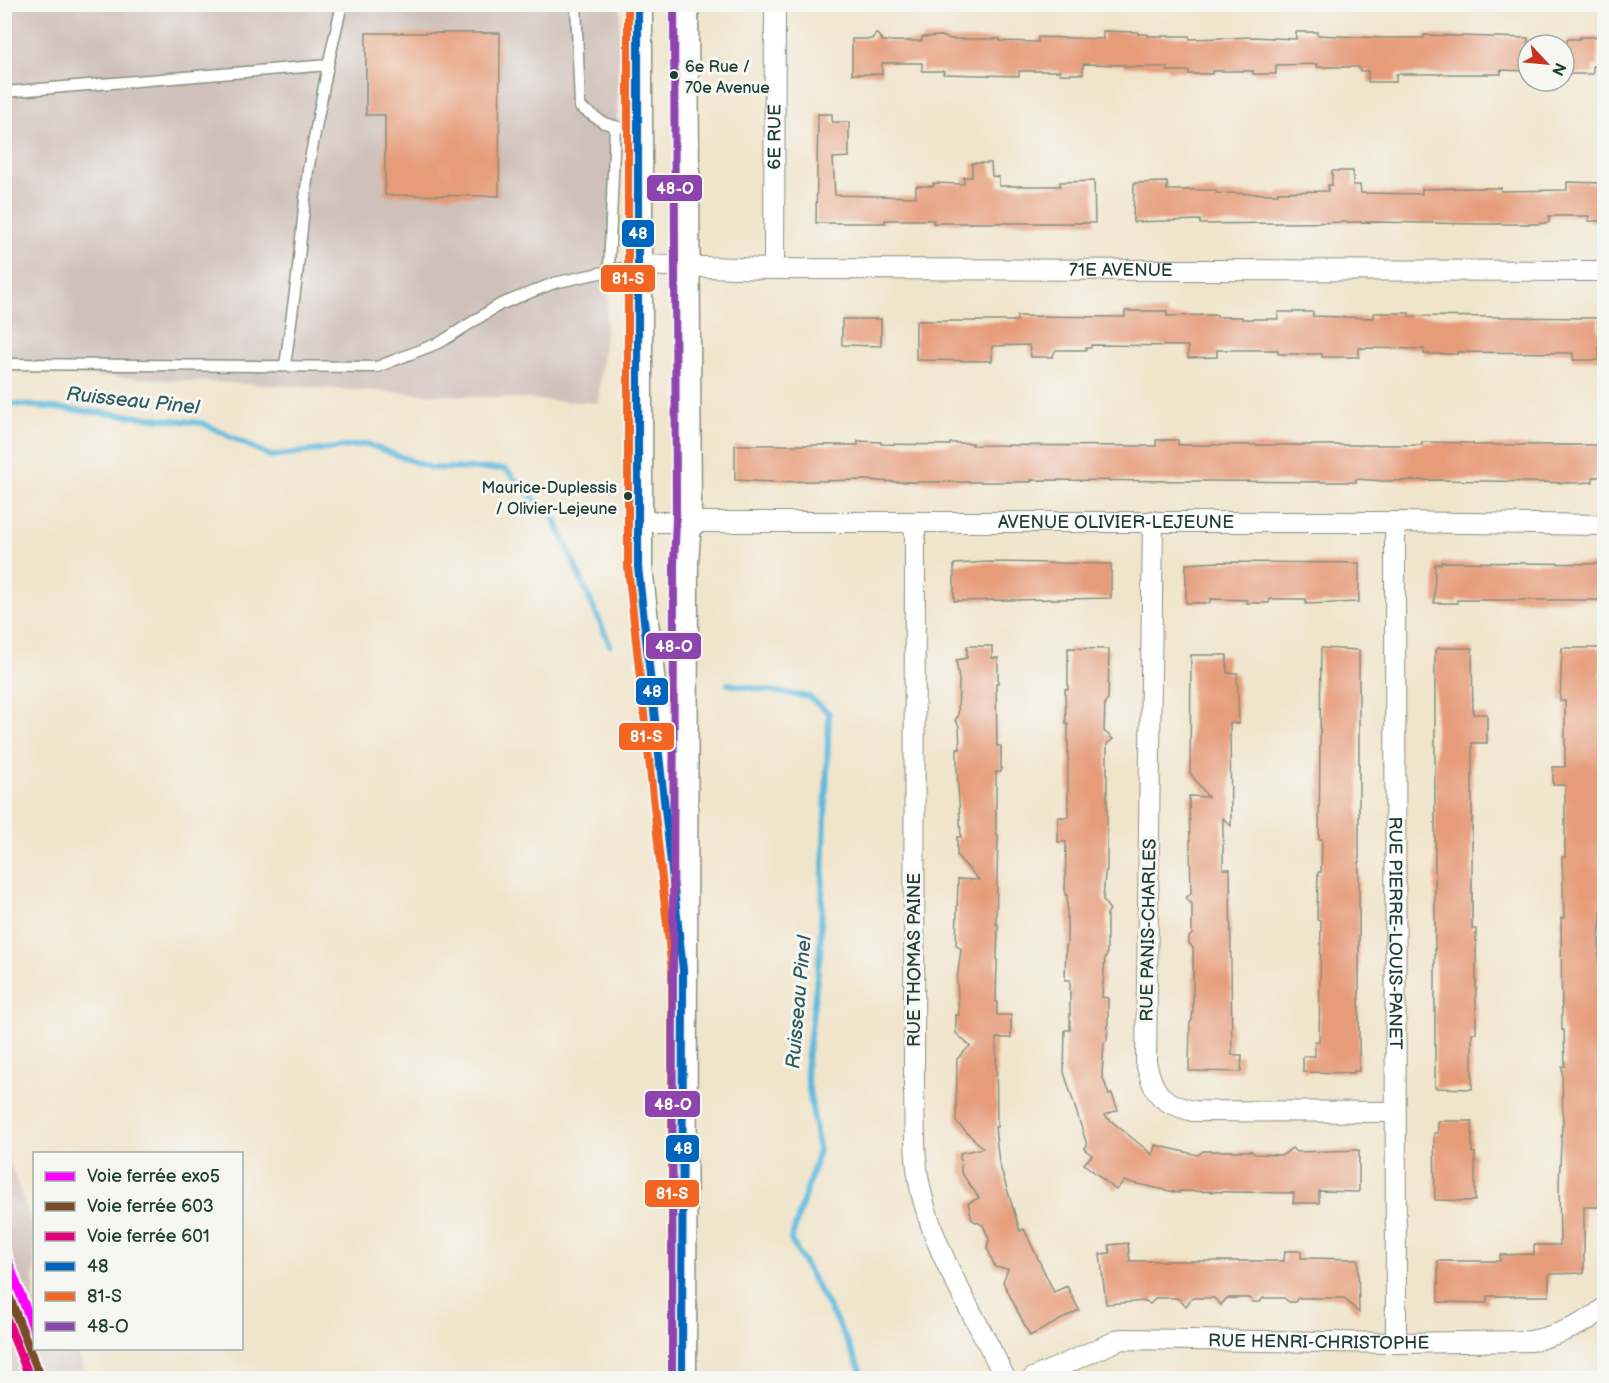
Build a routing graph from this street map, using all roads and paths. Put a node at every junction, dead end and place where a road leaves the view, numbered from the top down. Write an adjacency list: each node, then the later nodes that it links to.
1 (342, 4): 6 (lane)
2 (576, 4): 8 (lane)
3 (638, 4): 8 (street)
4 (684, 4): 10 (street)
5 (775, 4): 12 (street, 6E RUE)
6 (328, 65): 7 (lane); 15 (lane)
7 (4, 92)
8 (626, 129): 9 (street); 11 (lane)
9 (637, 265): 10 (street, 71E AVENUE); 11 (lane); 17 (street)
10 (685, 266): 12 (street, 71E AVENUE); 16 (street)
11 (609, 269): 15 (lane)
12 (774, 269): 13 (street, 71E AVENUE)
13 (1605, 271)
14 (4, 364): 15 (lane)
15 (285, 366)
16 (687, 521): 17 (street, AVENUE OLIVIER-LEJEUNE); 20 (street, AVENUE OLIVIER-LEJEUNE); 22 (street)
17 (638, 522): 22 (street)
18 (1154, 522): 19 (street, AVENUE OLIVIER-LEJEUNE); 20 (street, AVENUE OLIVIER-LEJEUNE); 23 (street, RUE PANIS-CHARLES)
19 (1395, 522): 21 (street, AVENUE OLIVIER-LEJEUNE); 23 (street, RUE PIERRE-LOUIS-PANET)
20 (915, 523): 27 (street, RUE THOMAS PAINE)
21 (1599, 524)
22 (683, 970): 26 (street)
23 (1395, 1112): 25 (street, RUE PIERRE-LOUIS-PANET)
24 (1604, 1308): 25 (street, RUE HENRI-CHRISTOPHE)
25 (1396, 1343): 28 (street, RUE HENRI-CHRISTOPHE)
26 (682, 1378)
27 (1005, 1378)
28 (1033, 1378)

